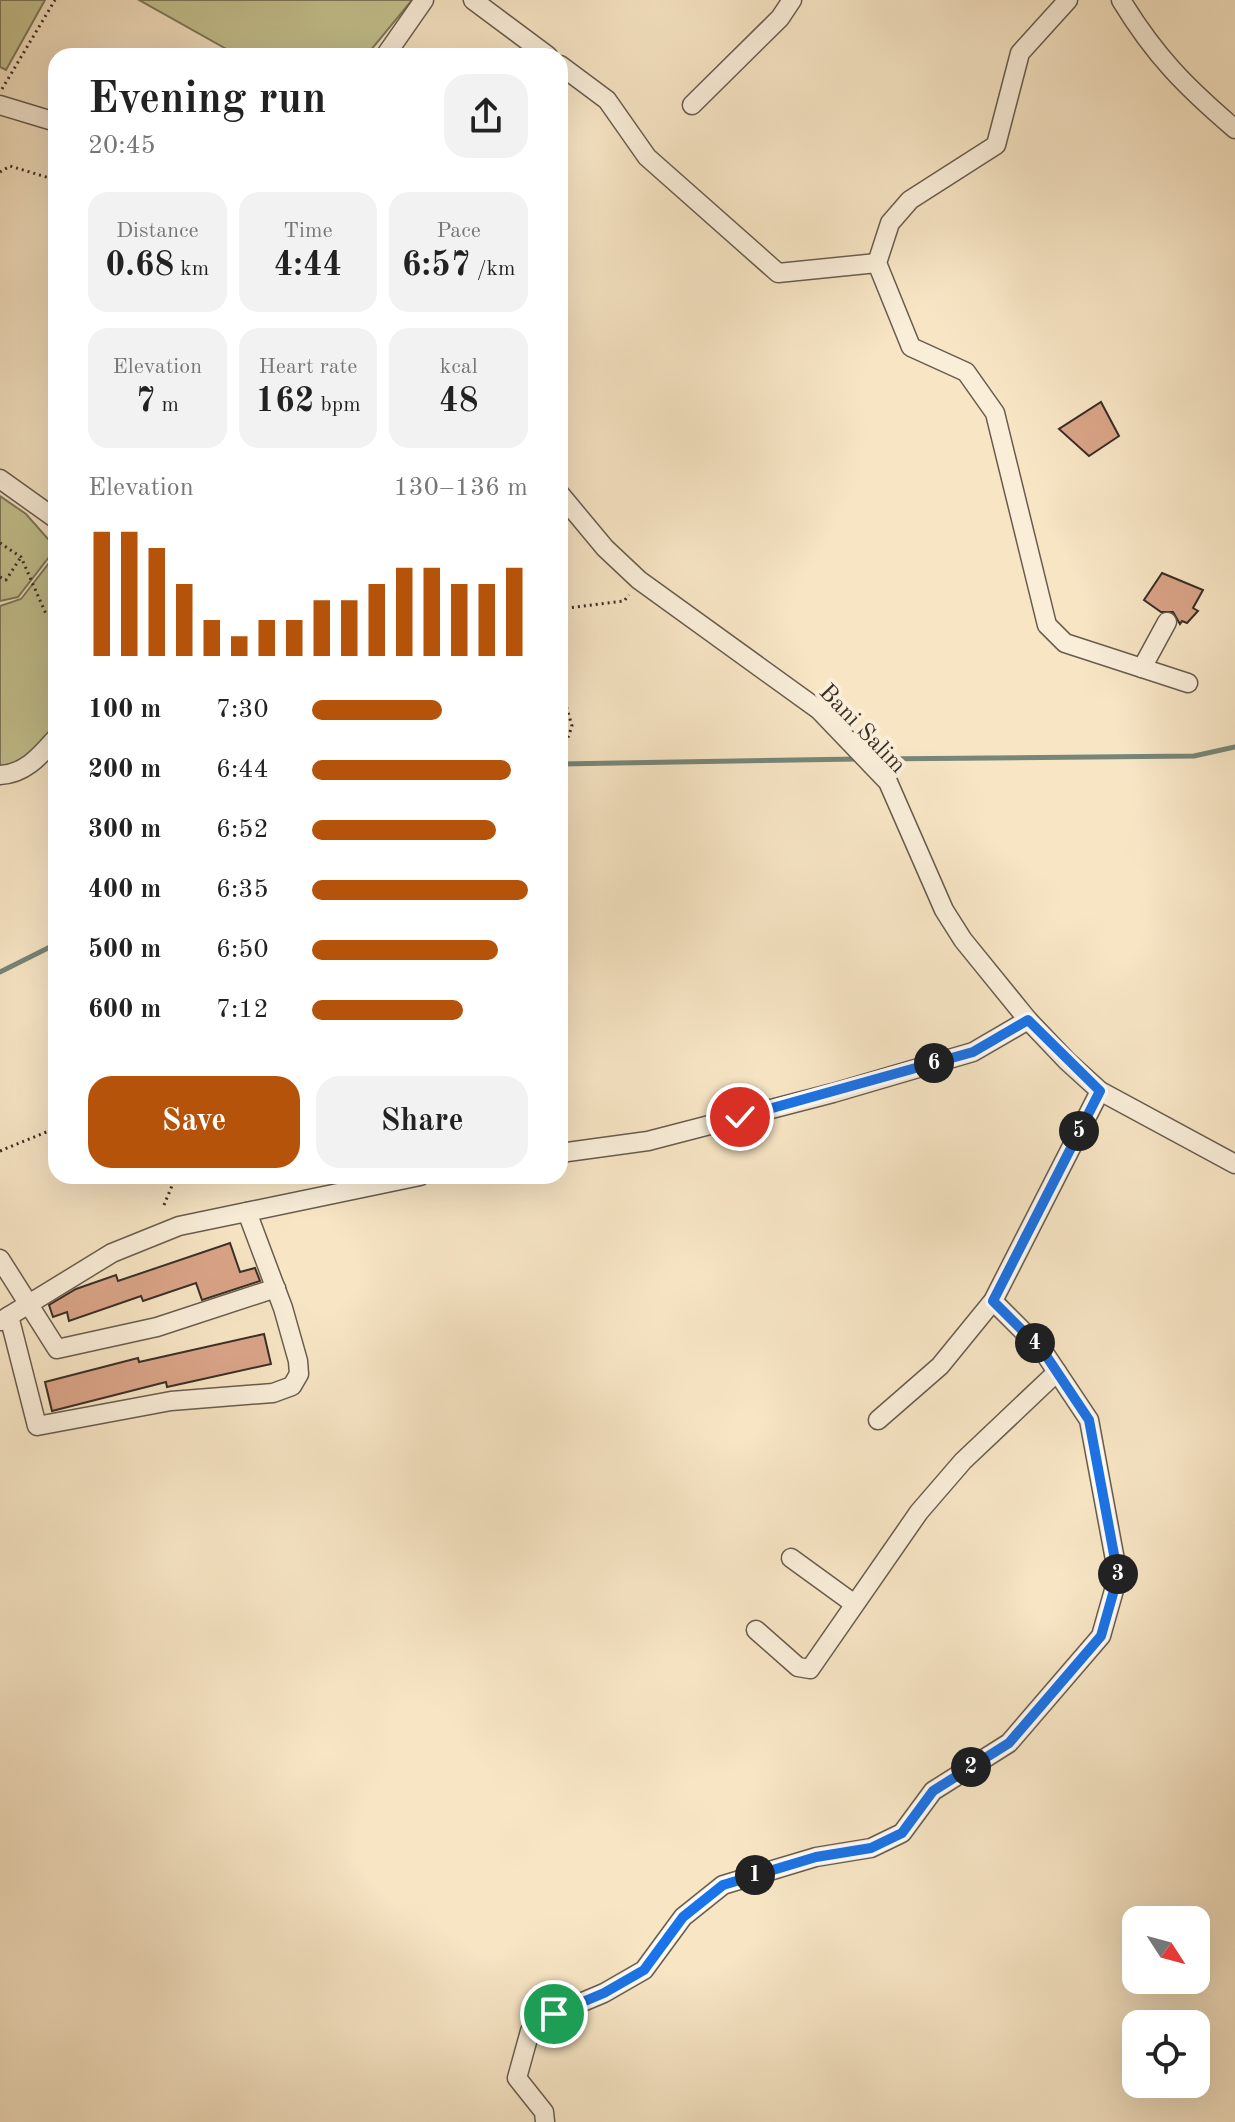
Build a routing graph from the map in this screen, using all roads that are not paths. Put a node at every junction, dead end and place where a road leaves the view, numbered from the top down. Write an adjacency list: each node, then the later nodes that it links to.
1 (424, 0): 6 (street)
2 (473, 0): 7 (street)
3 (792, 0): 10 (street)
4 (1068, 0): 13 (street)
5 (1121, 0): 12 (street)
6 (391, 48)
7 (537, 48)
8 (568, 71): 13 (street)
9 (0, 105): 11 (street)
10 (692, 105)
11 (48, 120)
12 (1235, 129)
13 (877, 263): 18 (street)
14 (0, 479): 16 (street)
15 (568, 504): 22 (street, Bani Salim)
16 (48, 513)
17 (1167, 622): 18 (street)
18 (1142, 668): 19 (street)
19 (1188, 683)
20 (48, 746): 21 (street)
21 (0, 775)
22 (1028, 1020): 23 (street, Bani Salim); 24 (street)
23 (1100, 1091): 25 (street, Bani Salim); 30 (street)
24 (568, 1152)
25 (1235, 1164)
26 (382, 1184): 27 (street)
27 (247, 1212): 29 (street); 31 (street)
28 (0, 1259): 31 (street)
29 (276, 1288): 31 (street); 32 (street)
30 (993, 1301): 33 (street); 34 (street)
31 (29, 1304): 32 (street)
32 (4, 1319)
33 (1057, 1372): 36 (street); 38 (street)
34 (878, 1420)
35 (791, 1558): 36 (street)
36 (853, 1603): 37 (street)
37 (756, 1630)
38 (545, 2122)

